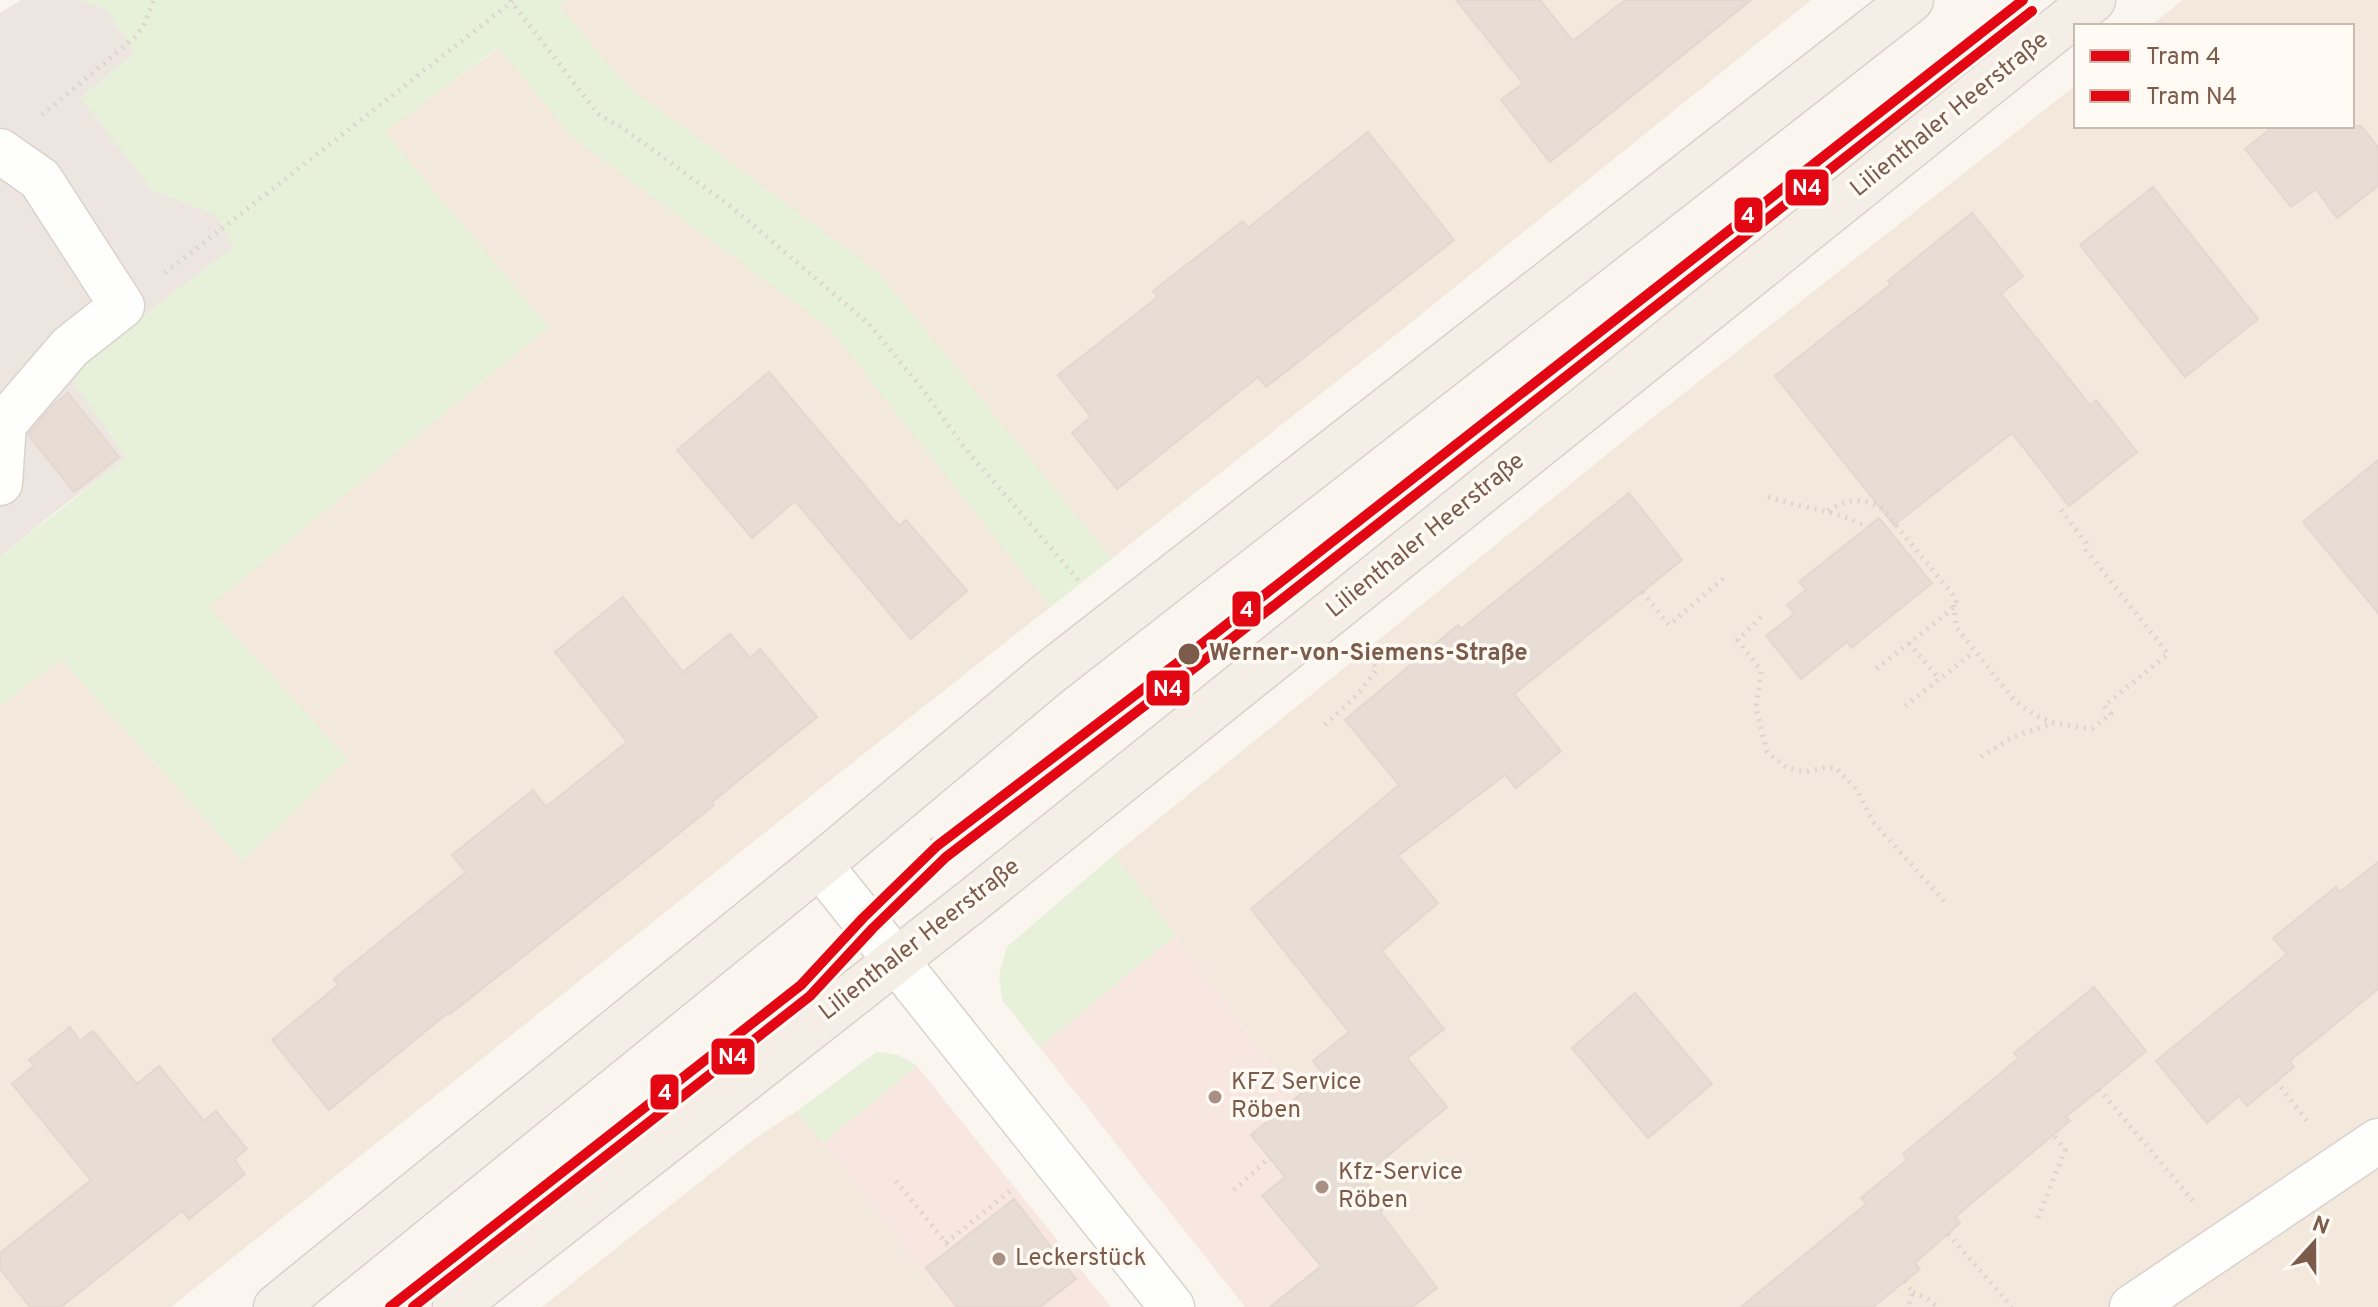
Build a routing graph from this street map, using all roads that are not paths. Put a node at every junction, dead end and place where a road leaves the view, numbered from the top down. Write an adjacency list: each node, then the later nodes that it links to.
1 (1911, 0): 5 (main road)
2 (2093, 0): 6 (main road, Lilienthaler Heerstraße)
3 (0, 151): 4 (street)
4 (0, 483)
5 (820, 865): 6 (street); 8 (main road)
6 (896, 960): 9 (main road, Lilienthaler Heerstraße); 10 (street)
7 (2378, 1141): 11 (street)
8 (276, 1307)
9 (455, 1307)
10 (1172, 1307)
11 (2132, 1307)

